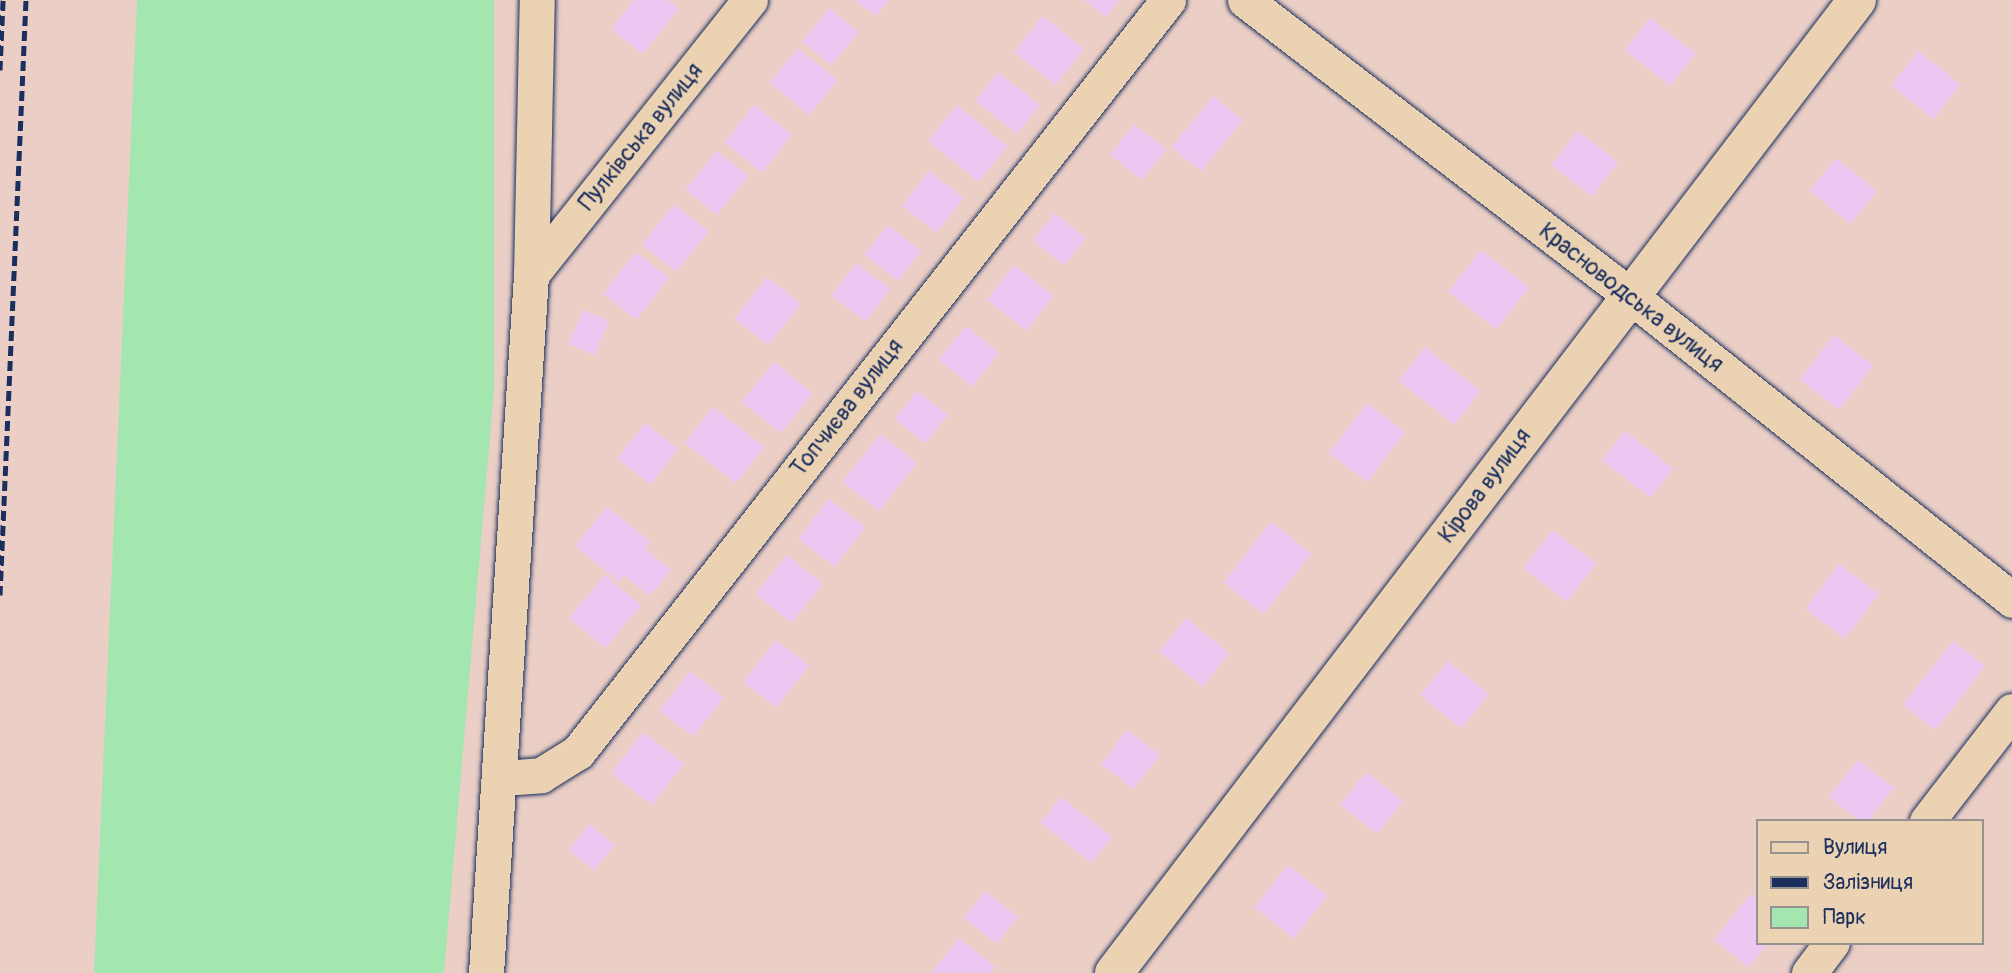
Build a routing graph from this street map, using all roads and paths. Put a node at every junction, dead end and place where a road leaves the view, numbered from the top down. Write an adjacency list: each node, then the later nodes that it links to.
1 (537, 0): 6 (street)
2 (750, 0): 6 (street, Пулківська вулиця)
3 (1168, 0): 10 (street, Топчиєва вулиця)
4 (1245, 0): 7 (street, Красноводська вулиця)
5 (1857, 0): 7 (main road, Кірова вулиця)
6 (531, 275): 10 (street)
7 (1629, 295): 8 (street, Красноводська вулиця); 14 (main road, Кірова вулиця)
8 (2012, 600)
9 (2012, 711): 11 (street)
10 (502, 778): 13 (street)
11 (1929, 819)
12 (1831, 945): 15 (street)
13 (486, 973)
14 (1114, 973)
15 (1810, 973)

